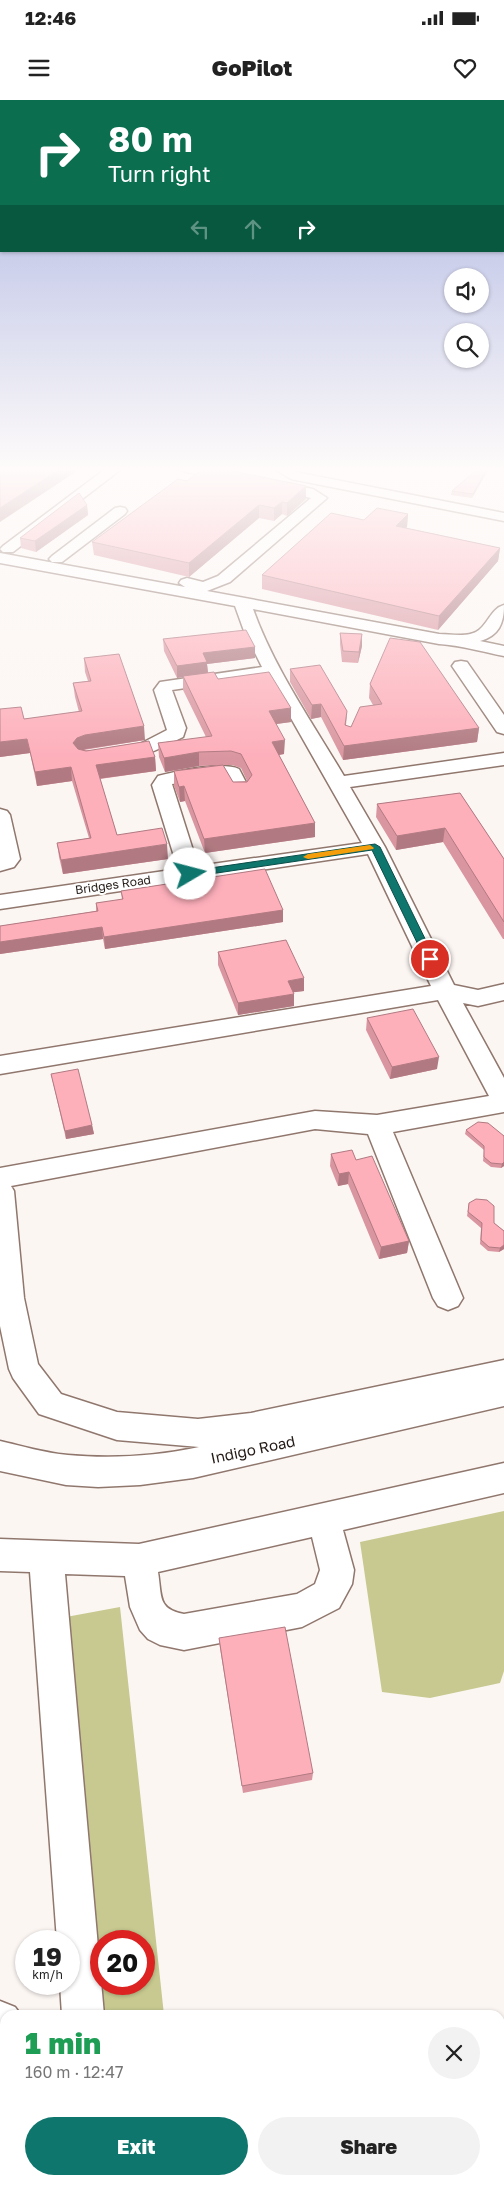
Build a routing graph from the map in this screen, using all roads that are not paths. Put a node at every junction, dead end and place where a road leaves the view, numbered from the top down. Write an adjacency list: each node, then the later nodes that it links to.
1 (64, 564): 4 (street)
2 (85, 564): 3 (street)
3 (241, 564)
4 (242, 603): 6 (street); 9 (street)
5 (504, 610): 6 (street)
6 (439, 639): 7 (street)
7 (504, 651)
8 (461, 666): 10 (street)
9 (274, 670): 11 (street); 13 (street)
10 (504, 728)
11 (96, 756)
12 (504, 759): 13 (street)
13 (339, 783): 16 (street)
14 (240, 790): 18 (street)
15 (0, 815): 17 (street)
16 (375, 847): 18 (street, Bridges Road); 20 (street)
17 (0, 865)
18 (190, 874): 19 (street, Bridges Road)
19 (0, 902)
20 (445, 992): 21 (street); 22 (street); 23 (street)
21 (504, 992)
22 (0, 1065)
23 (504, 1102): 24 (street)
24 (377, 1125): 25 (street); 27 (street)
25 (0, 1178)
26 (0, 1192): 28 (street)
27 (448, 1298)
28 (504, 1373)
29 (504, 1393): 30 (street, Indigo Road)
30 (0, 1456)
31 (504, 1478): 32 (street)
32 (324, 1518): 35 (street); 35 (street)
33 (0, 1555): 34 (street)
34 (46, 1556): 35 (street); 36 (street)
35 (139, 1560)
36 (83, 2010)

